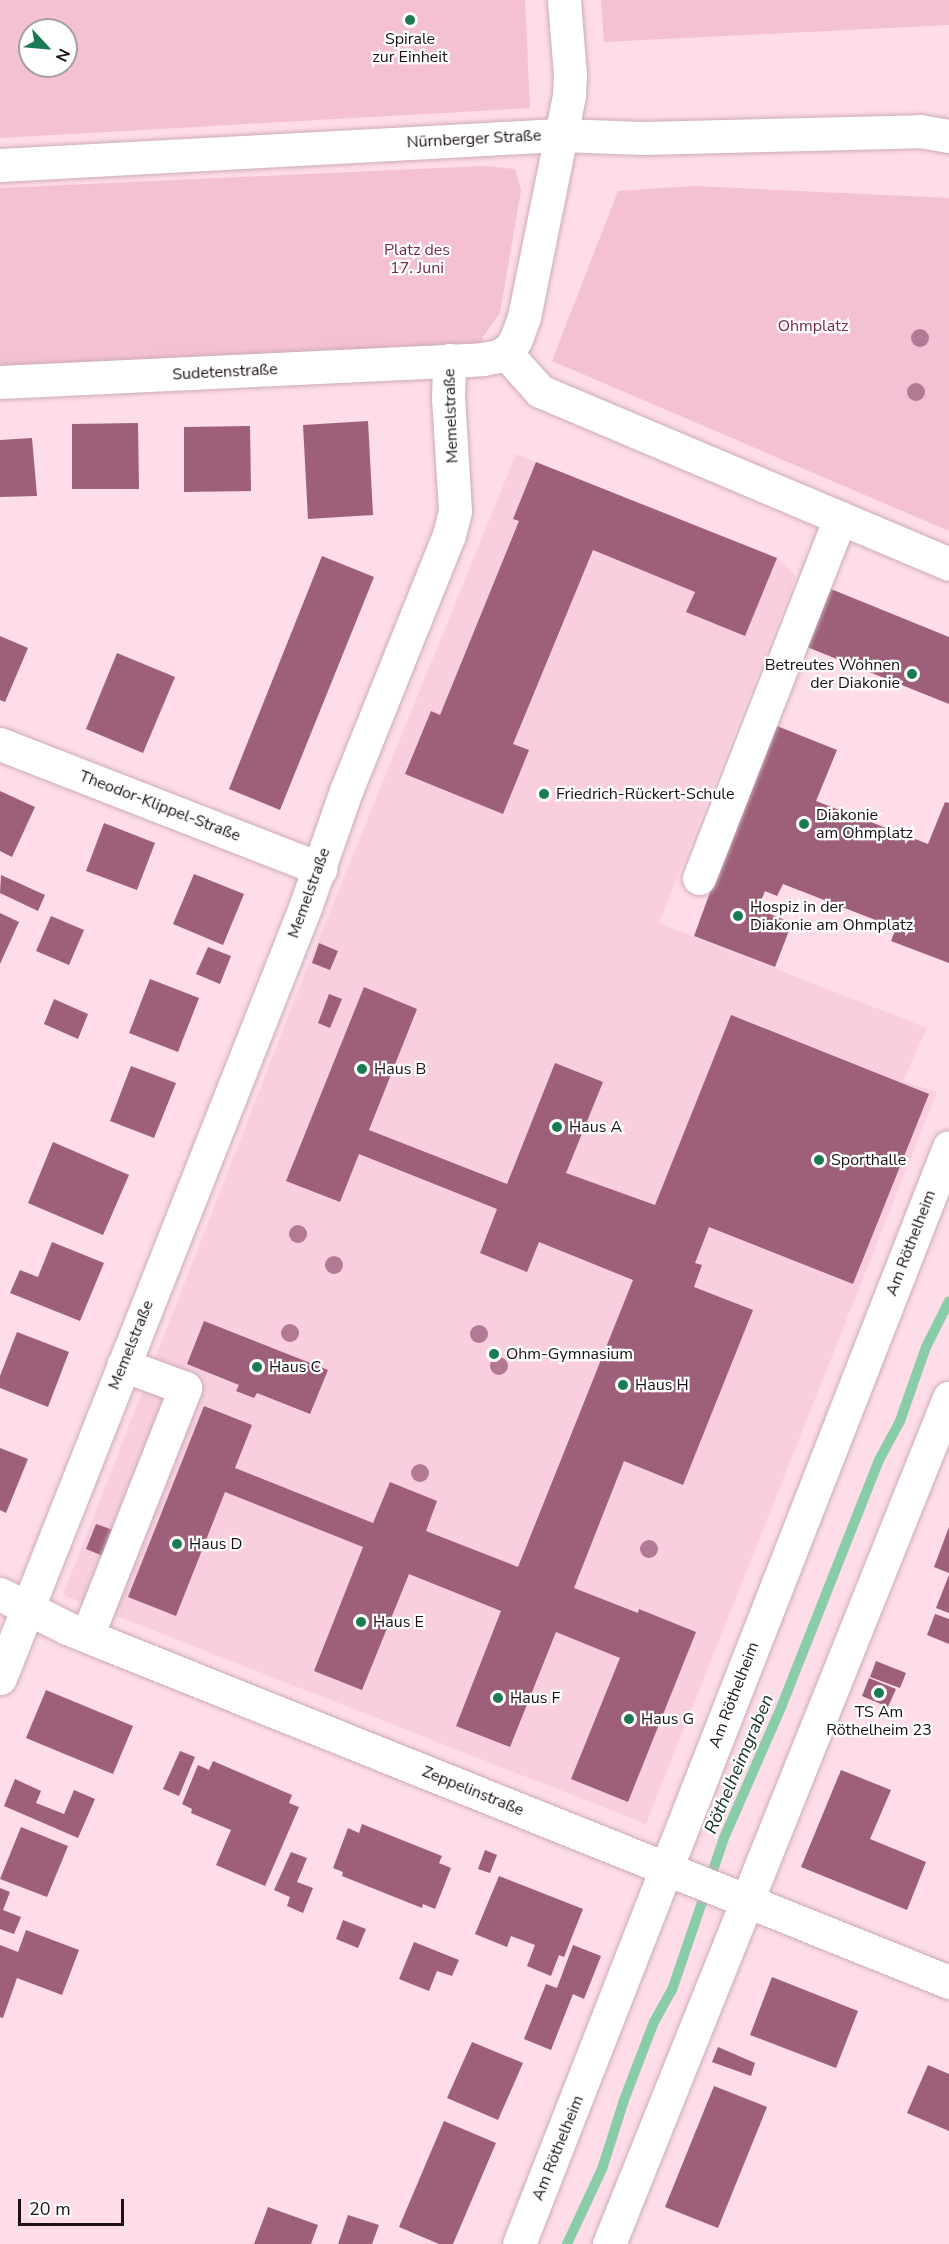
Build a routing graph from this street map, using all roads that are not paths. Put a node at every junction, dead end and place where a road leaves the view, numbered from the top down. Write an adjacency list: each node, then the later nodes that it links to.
1 (564, 0): 2 (street)
2 (560, 135): 3 (street, Nürnberger Straße); 4 (street, Nürnberger Straße); 5 (street)
3 (949, 136)
4 (0, 165)
5 (505, 352): 6 (street, Memelstraße); 8 (street)
6 (449, 360): 7 (street, Sudetenstraße); 11 (street, Memelstraße)
7 (0, 382)
8 (840, 518): 9 (street); 12 (street)
9 (949, 564)
10 (0, 744): 11 (street, Theodor-Klippel-Straße)
11 (320, 869): 14 (street, Memelstraße)
12 (699, 878)
13 (949, 1147): 20 (street, Am Röthelheim)
14 (123, 1365): 17 (street, Memelstraße); 18 (street)
15 (949, 1398): 16 (street)
16 (937, 1462): 21 (street)
17 (14, 1601): 18 (street, Zeppelinstraße); 19 (street, Memelstraße)
18 (87, 1636): 20 (street, Zeppelinstraße)
19 (0, 1678)
20 (681, 1874): 21 (street, Zeppelinstraße); 23 (street, Am Röthelheim)
21 (738, 1897): 22 (street, Zeppelinstraße); 24 (street)
22 (949, 1982)
23 (519, 2244)
24 (609, 2244)

